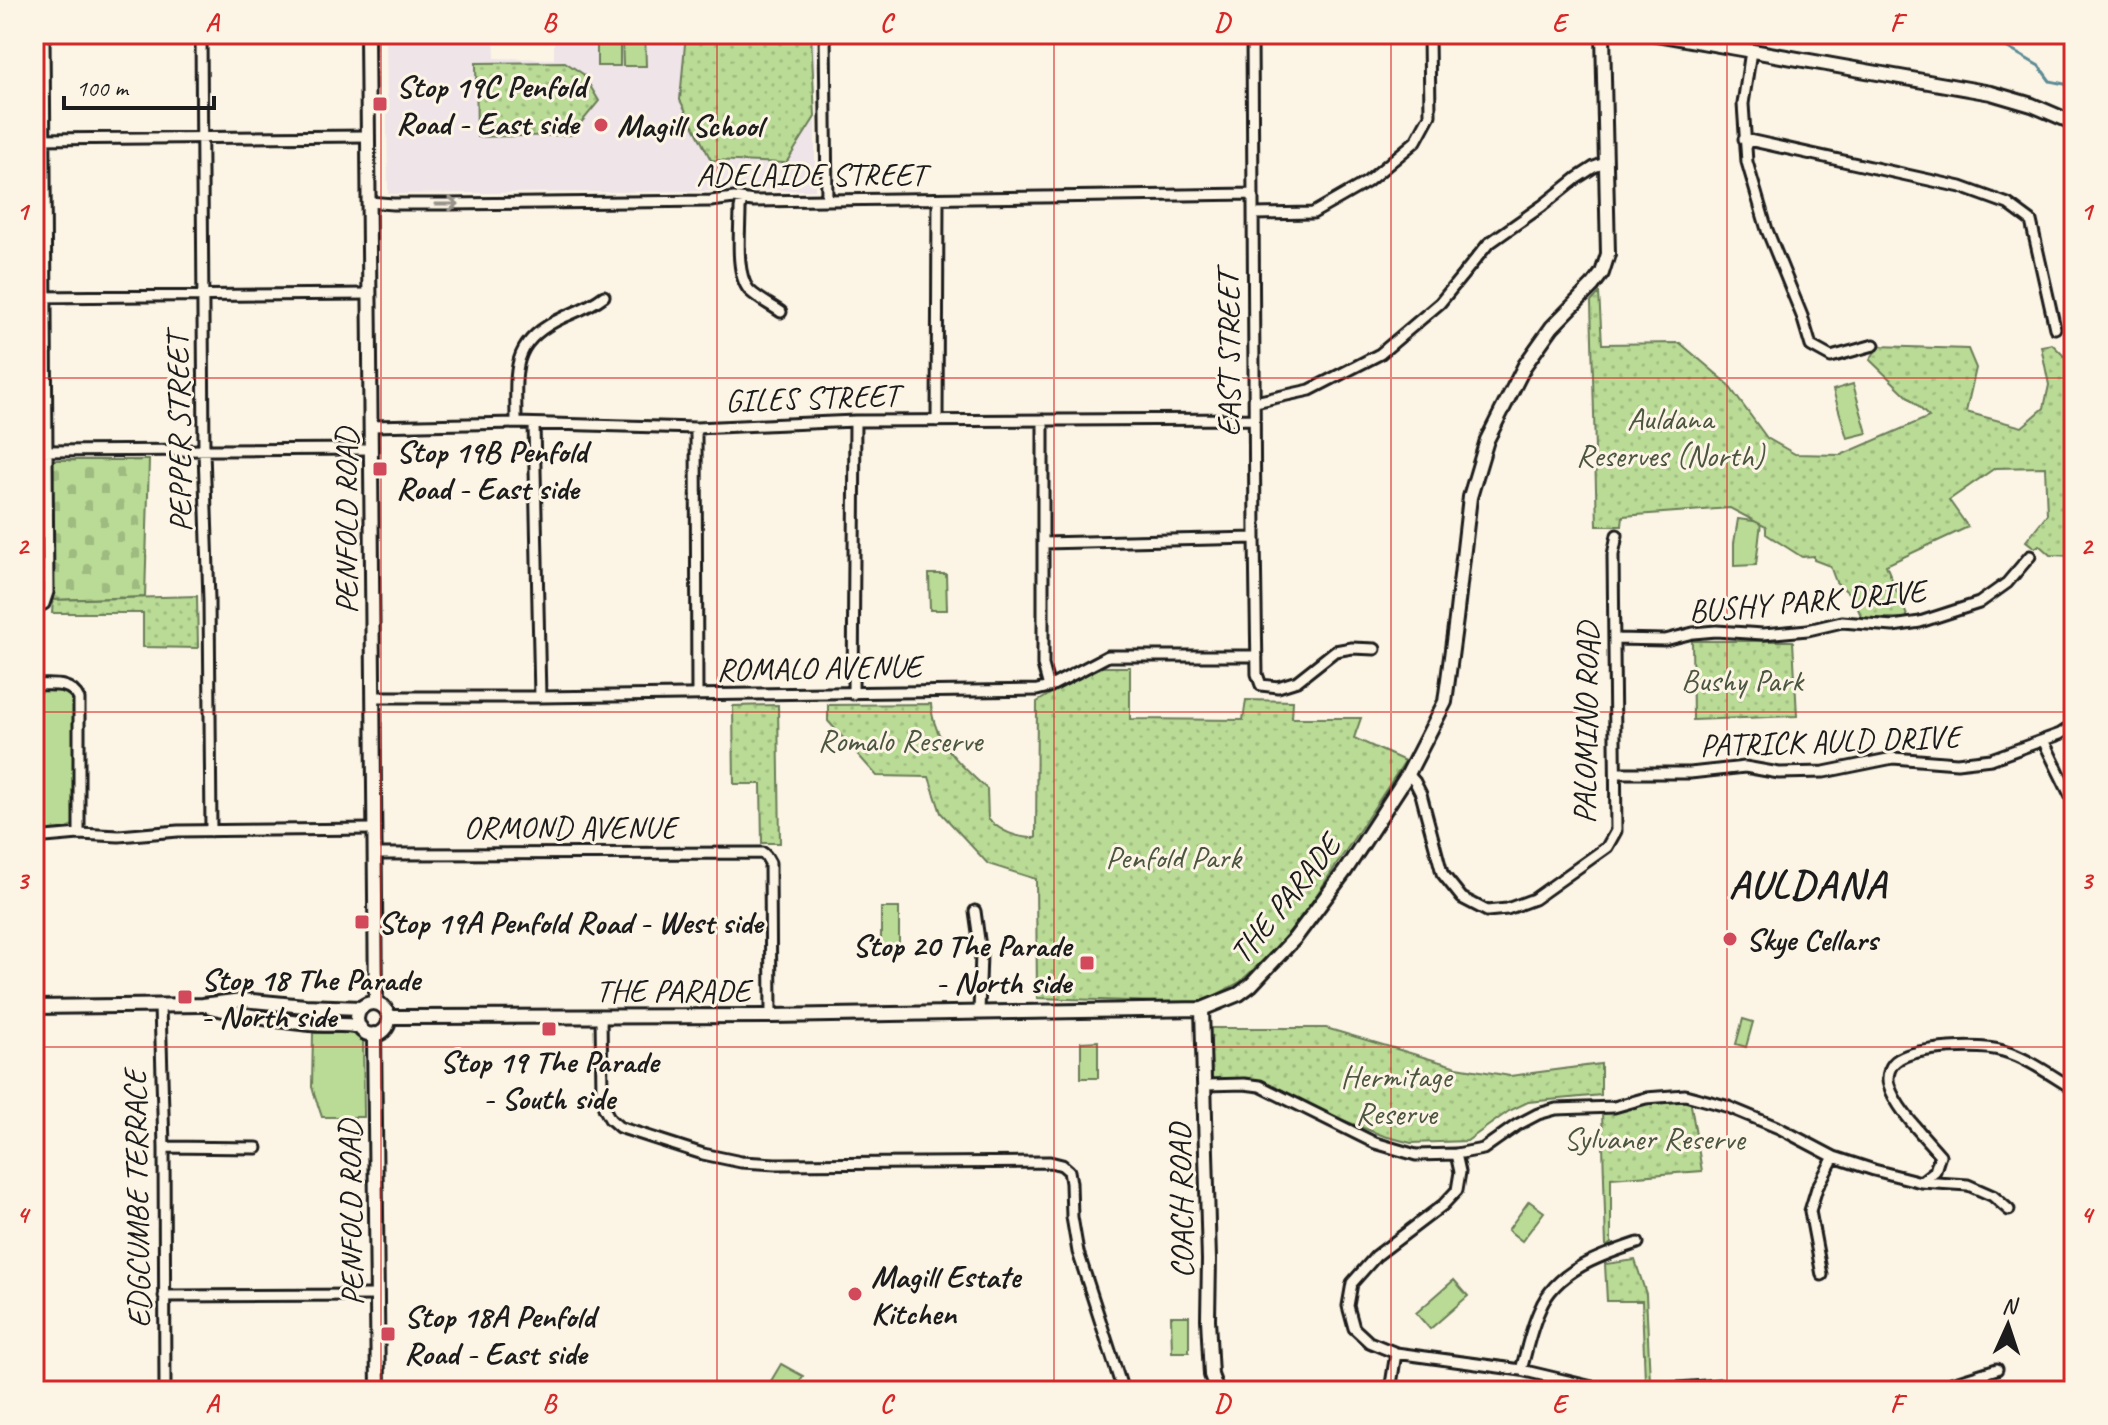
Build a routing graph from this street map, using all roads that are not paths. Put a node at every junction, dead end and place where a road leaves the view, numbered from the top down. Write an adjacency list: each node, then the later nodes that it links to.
1 (44, 34): 14 (street)
2 (201, 34): 12 (street, PEPPER STREET)
3 (825, 34): 20 (street)
4 (1252, 34): 17 (street, EAST STREET)
5 (1429, 34): 22 (street)
6 (1603, 34): 16 (main road, THE PARADE)
7 (1656, 34): 9 (main road)
8 (367, 36): 11 (main road, PENFOLD ROAD)
9 (1751, 51): 10 (main road); 15 (street)
10 (2074, 123)
11 (369, 136): 12 (street); 21 (main road, PENFOLD ROAD)
12 (202, 138): 14 (street); 24 (street, PEPPER STREET)
13 (34, 139): 14 (street)
14 (45, 139): 26 (street)
15 (1744, 139): 28 (street); 29 (street)
16 (1605, 163): 30 (street); 60 (main road, THE PARADE)
17 (1253, 194): 18 (street, ADELAIDE STREET); 22 (street, EAST STREET)
18 (938, 199): 20 (street, ADELAIDE STREET); 34 (street)
19 (742, 200): 20 (street, ADELAIDE STREET); 21 (street, ADELAIDE STREET, one-way to 19); 27 (street)
20 (827, 200)
21 (369, 202): 23 (main road, PENFOLD ROAD)
22 (1254, 214): 30 (street, EAST STREET)
23 (369, 294): 24 (street); 37 (main road, PENFOLD ROAD)
24 (203, 296): 26 (street); 42 (street, PEPPER STREET)
25 (604, 296): 35 (street)
26 (39, 297): 41 (street)
27 (781, 312)
28 (2055, 328)
29 (1874, 345)
30 (1255, 402): 31 (street, EAST STREET)
31 (1254, 419): 32 (street, GILES STREET); 44 (street, EAST STREET)
32 (1043, 420): 34 (street, GILES STREET); 45 (street)
33 (855, 421): 34 (street, GILES STREET); 38 (street, GILES STREET); 53 (street)
34 (937, 421)
35 (516, 423): 36 (street, GILES STREET); 37 (street, GILES STREET)
36 (534, 424): 38 (street, GILES STREET); 56 (street)
37 (371, 426): 39 (main road, PENFOLD ROAD)
38 (696, 428): 54 (street)
39 (371, 449): 42 (street); 55 (main road, PENFOLD ROAD)
40 (34, 451): 41 (street)
41 (47, 451): 42 (street); 47 (street)
42 (204, 451): 63 (street, PEPPER STREET)
43 (1617, 535): 48 (street, PALOMINO ROAD)
44 (1255, 538): 45 (street); 50 (street, EAST STREET)
45 (1043, 543): 52 (street)
46 (2030, 556): 48 (street, BUSHY PARK DRIVE)
47 (39, 606)
48 (1615, 639): 59 (street, PALOMINO ROAD)
49 (1375, 649): 50 (street, EAST STREET)
50 (1257, 656): 52 (street, ROMALO AVENUE)
51 (34, 685): 64 (street)
52 (1049, 687): 53 (street, ROMALO AVENUE)
53 (853, 694): 54 (street, ROMALO AVENUE)
54 (697, 695): 56 (street, ROMALO AVENUE)
55 (373, 697): 56 (street, ROMALO AVENUE); 62 (main road, PENFOLD ROAD)
56 (540, 697)
57 (2074, 725): 58 (street, PATRICK AULD DRIVE)
58 (2043, 740): 59 (street, PATRICK AULD DRIVE); 61 (street)
59 (1616, 773): 60 (street, PALOMINO ROAD)
60 (1408, 774): 73 (main road, THE PARADE)
61 (2074, 803)
62 (374, 829): 63 (street); 66 (main road, PENFOLD ROAD)
63 (211, 831): 64 (street)
64 (79, 834): 65 (street)
65 (34, 838)
66 (374, 854): 68 (main road, PENFOLD ROAD); 76 (street, ORMOND AVENUE)
67 (975, 911): 74 (street)
68 (376, 1003): 72 (main road); 77 (main road)
69 (203, 1005): 70 (main road); 72 (main road); 78 (main road)
70 (160, 1006): 71 (main road); 82 (street, EDGCUMBE TERRACE)
71 (34, 1007)
72 (361, 1008): 78 (main road)
73 (1202, 1009): 74 (main road, THE PARADE); 80 (main road, COACH ROAD)
74 (979, 1012): 76 (main road, THE PARADE)
75 (601, 1016): 76 (main road, THE PARADE); 77 (main road, THE PARADE); 97 (street)
76 (771, 1016)
77 (389, 1017): 79 (main road)
78 (360, 1027): 79 (main road)
79 (374, 1034): 90 (main road, PENFOLD ROAD)
80 (1206, 1085): 84 (street); 98 (main road, COACH ROAD)
81 (2074, 1089): 86 (street)
82 (164, 1147): 83 (street); 91 (street, EDGCUMBE TERRACE)
83 (257, 1148)
84 (1456, 1154): 85 (street); 92 (street)
85 (1834, 1157): 86 (street); 89 (street)
86 (1921, 1182): 87 (street)
87 (2009, 1210)
88 (1638, 1243): 94 (street)
89 (1822, 1275)
90 (378, 1295): 91 (street); 96 (main road, PENFOLD ROAD)
91 (164, 1296): 95 (street, EDGCUMBE TERRACE)
92 (1396, 1353): 94 (street); 99 (street)
93 (1997, 1369): 101 (street)
94 (1521, 1370): 100 (street)
95 (165, 1391)
96 (378, 1391)
97 (1123, 1391)
98 (1217, 1391)
99 (1390, 1391)
100 (1746, 1391)
101 (1940, 1391)

